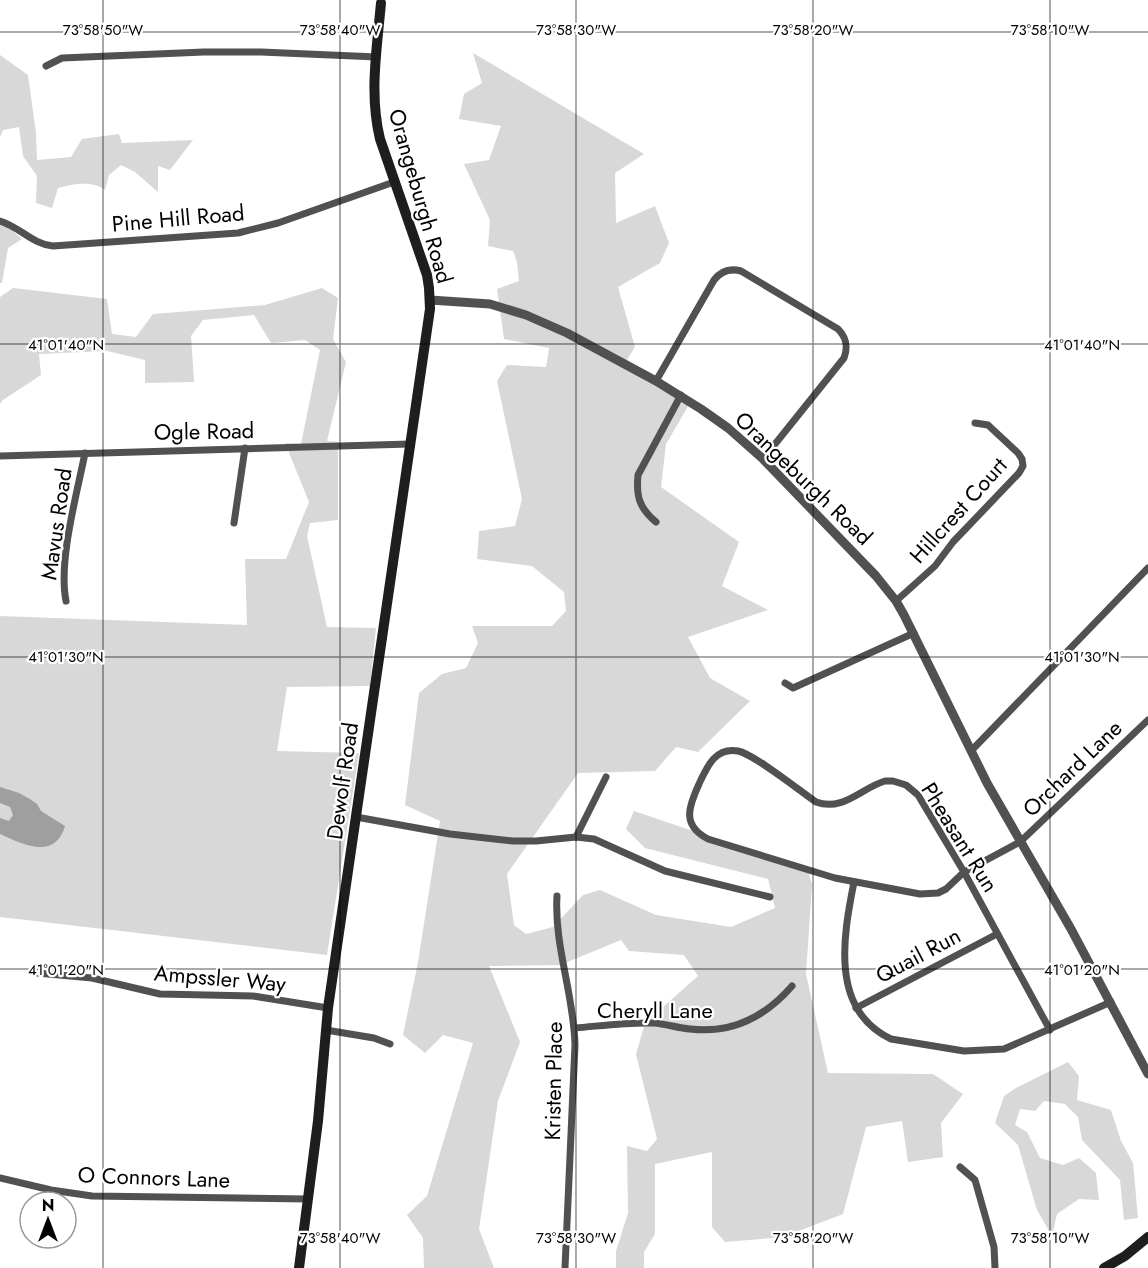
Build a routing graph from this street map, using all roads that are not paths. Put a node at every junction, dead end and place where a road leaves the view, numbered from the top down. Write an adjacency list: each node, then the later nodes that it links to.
1 (381, 2): 2 (main road, Orangeburgh Road)
2 (377, 57): 3 (street); 4 (main road, Orangeburgh Road)
3 (46, 66)
4 (394, 182): 5 (street, Pine Hill Road); 6 (main road, Orangeburgh Road)
5 (0, 221)
6 (430, 300): 7 (street, Orangeburgh Road); 10 (main road, Dewolf Road)
7 (656, 381): 8 (street, Orangeburgh Road); 14 (street)
8 (681, 395): 14 (street, Orangeburgh Road); 15 (street)
9 (975, 423): 19 (street, Hillcrest Court)
10 (410, 444): 11 (street, Ogle Road); 25 (main road, Dewolf Road)
11 (245, 448): 12 (street, Ogle Road); 16 (street)
12 (85, 453): 13 (street, Ogle Road); 18 (street, Mavus Road)
13 (0, 456)
14 (763, 459): 19 (street, Orangeburgh Road)
15 (656, 522)
16 (234, 523)
17 (1148, 568): 23 (street)
18 (66, 601)
19 (896, 601): 20 (street, Orangeburgh Road)
20 (914, 633): 21 (street); 23 (street, Orangeburgh Road)
21 (784, 683)
22 (1148, 720): 27 (street, Orchard Lane)
23 (971, 751): 27 (street, Orangeburgh Road)
24 (606, 777): 26 (street)
25 (356, 817): 26 (street); 36 (main road, Dewolf Road)
26 (576, 837): 31 (street)
27 (1020, 842): 28 (street, Orchard Lane); 35 (street, Orangeburgh Road)
28 (964, 872): 29 (street, Orchard Lane); 29 (street, Pheasant Run); 32 (street, Pheasant Run)
29 (854, 882): 37 (street)
30 (557, 896): 38 (street, Kristen Place)
31 (770, 897)
32 (997, 934): 37 (street, Quail Run); 40 (street, Pheasant Run)
33 (37, 973): 36 (street, Ampssler Way)
34 (792, 986): 38 (street, Cheryll Lane)
35 (1111, 1002): 40 (street); 42 (street, Orangeburgh Road)
36 (328, 1008): 39 (main road, Dewolf Road)
37 (856, 1008): 40 (street)
38 (574, 1028): 48 (street, Kristen Place)
39 (326, 1030): 41 (street); 45 (main road, Dewolf Road)
40 (1050, 1030)
41 (390, 1044)
42 (1148, 1074)
43 (960, 1167): 49 (street)
44 (0, 1178): 45 (street, O Connors Lane)
45 (308, 1199): 47 (main road, Dewolf Road)
46 (1148, 1237): 50 (main road)
47 (299, 1268)
48 (566, 1268)
49 (995, 1268)
50 (1104, 1268)

